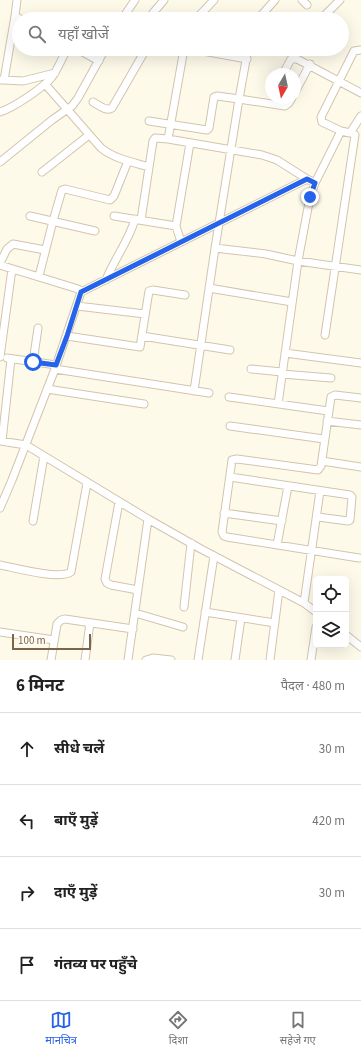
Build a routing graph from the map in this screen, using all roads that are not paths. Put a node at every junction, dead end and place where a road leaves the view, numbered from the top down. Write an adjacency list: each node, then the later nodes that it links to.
1 (17, 0): 7 (street)
2 (135, 0): 8 (street)
3 (164, 0): 9 (street)
4 (214, 0): 10 (street)
5 (275, 0): 11 (street)
6 (340, 0): 12 (street)
7 (18, 12)
8 (127, 12)
9 (154, 12)
10 (203, 12)
11 (264, 12)
12 (328, 12)
13 (12, 41): 27 (street)
14 (361, 50): 29 (street)
15 (64, 56): 26 (street)
16 (90, 56): 23 (street)
17 (102, 56): 23 (street)
18 (142, 56): 33 (street)
19 (183, 56): 41 (street)
20 (230, 56): 22 (street)
21 (247, 56): 22 (street)
22 (247, 59): 32 (street)
23 (99, 61): 37 (street)
24 (310, 64): 25 (street); 28 (street); 29 (street)
25 (287, 68)
26 (55, 73): 27 (street); 30 (street)
27 (2, 80)
28 (301, 81)
29 (339, 82): 31 (street); 42 (street)
30 (45, 84): 37 (street); 38 (street)
31 (361, 93)
32 (239, 99): 34 (street); 41 (street); 47 (street)
33 (93, 102)
34 (265, 103)
35 (272, 104): 36 (street)
36 (288, 104)
37 (67, 110): 43 (street); 49 (street)
38 (0, 112)
39 (361, 116): 44 (street)
40 (149, 121): 41 (street)
41 (170, 125): 45 (street)
42 (341, 130): 44 (street); 53 (street)
43 (89, 135): 48 (street); 51 (street)
44 (355, 135): 66 (street)
45 (168, 139): 46 (street); 50 (street)
46 (190, 143): 47 (street); 59 (street)
47 (231, 149): 52 (street); 58 (street)
48 (128, 161): 50 (street); 57 (street)
49 (0, 162)
50 (149, 166): 56 (street)
51 (42, 172)
52 (307, 179): 53 (street); 58 (street)
53 (315, 183): 64 (street)
54 (30, 216): 57 (street)
55 (114, 216): 56 (street)
56 (138, 220): 59 (street); 70 (street)
57 (53, 221): 60 (street); 63 (street)
58 (220, 223): 61 (street); 62 (street)
59 (176, 226): 61 (street)
60 (95, 231)
61 (180, 242): 70 (street)
62 (215, 248): 64 (street); 71 (street)
63 (46, 250): 65 (street); 69 (street)
64 (298, 260): 66 (street); 74 (street)
65 (0, 264): 67 (street)
66 (334, 266): 68 (street); 78 (street)
67 (12, 269): 69 (street); 84 (street)
68 (361, 270)
69 (39, 276): 72 (street)
70 (106, 280): 72 (street)
71 (209, 288): 74 (street); 81 (street)
72 (81, 292): 75 (street)
73 (185, 294): 76 (street)
74 (292, 302): 83 (street)
75 (77, 306): 76 (street); 79 (street)
76 (145, 314): 80 (street)
77 (38, 328): 86 (street)
78 (325, 335)
79 (67, 336): 80 (street); 88 (street)
80 (142, 336): 81 (street)
81 (201, 345): 82 (street); 93 (street)
82 (230, 350)
83 (285, 353): 87 (street); 90 (street)
84 (0, 357): 85 (street)
85 (11, 358): 86 (street); 104 (street)
86 (33, 362): 88 (street)
87 (361, 363)
88 (56, 367): 92 (street); 93 (street)
89 (251, 369): 90 (street)
90 (282, 373): 91 (street); 98 (street)
91 (331, 378)
92 (47, 389): 97 (street); 105 (street)
93 (194, 391): 94 (street)
94 (210, 393)
95 (229, 397): 98 (street)
96 (361, 398): 99 (street)
97 (144, 404)
98 (278, 404): 99 (street)
99 (328, 411): 100 (street)
100 (327, 421): 101 (street); 103 (street)
101 (361, 425)
102 (230, 426): 103 (street)
103 (324, 439): 107 (street)
104 (1, 441): 105 (street)
105 (26, 445): 106 (street); 114 (street)
106 (44, 456): 110 (street); 118 (street)
107 (322, 462): 108 (street); 109 (street)
108 (361, 467)
109 (230, 477): 111 (street); 115 (street)
110 (87, 483): 113 (street); 125 (street)
111 (288, 486): 112 (street); 119 (street)
112 (320, 491): 116 (street); 116 (street)
113 (119, 502): 117 (street); 126 (street)
114 (0, 508)
115 (224, 513): 119 (street); 121 (street)
116 (318, 517): 122 (street)
117 (148, 519): 120 (street); 126 (street)
118 (33, 521)
119 (282, 522): 121 (street)
120 (190, 543): 123 (street); 129 (street)
121 (277, 545): 122 (street)
122 (312, 550): 124 (street); 128 (street)
123 (214, 556): 127 (street); 131 (street)
124 (359, 558)
125 (0, 565)
126 (138, 590): 132 (street)
127 (279, 590): 128 (street); 135 (street)
128 (304, 603): 130 (street)
129 (184, 607)
130 (313, 610)
131 (205, 612): 133 (street); 148 (street)
132 (135, 613): 136 (street); 137 (street)
133 (241, 618): 135 (street); 149 (street)
134 (90, 623): 137 (street); 140 (street); 144 (street)
135 (275, 623): 150 (street)
136 (183, 627)
137 (132, 629): 145 (street)
138 (0, 632): 140 (street)
139 (349, 637): 142 (street)
140 (54, 640): 143 (street)
141 (313, 647): 151 (street)
142 (361, 647)
143 (51, 660)
144 (85, 660)
145 (128, 660)
146 (146, 660): 147 (street)
147 (168, 660)
148 (198, 660)
149 (235, 660)
150 (270, 660)
151 (311, 660)

